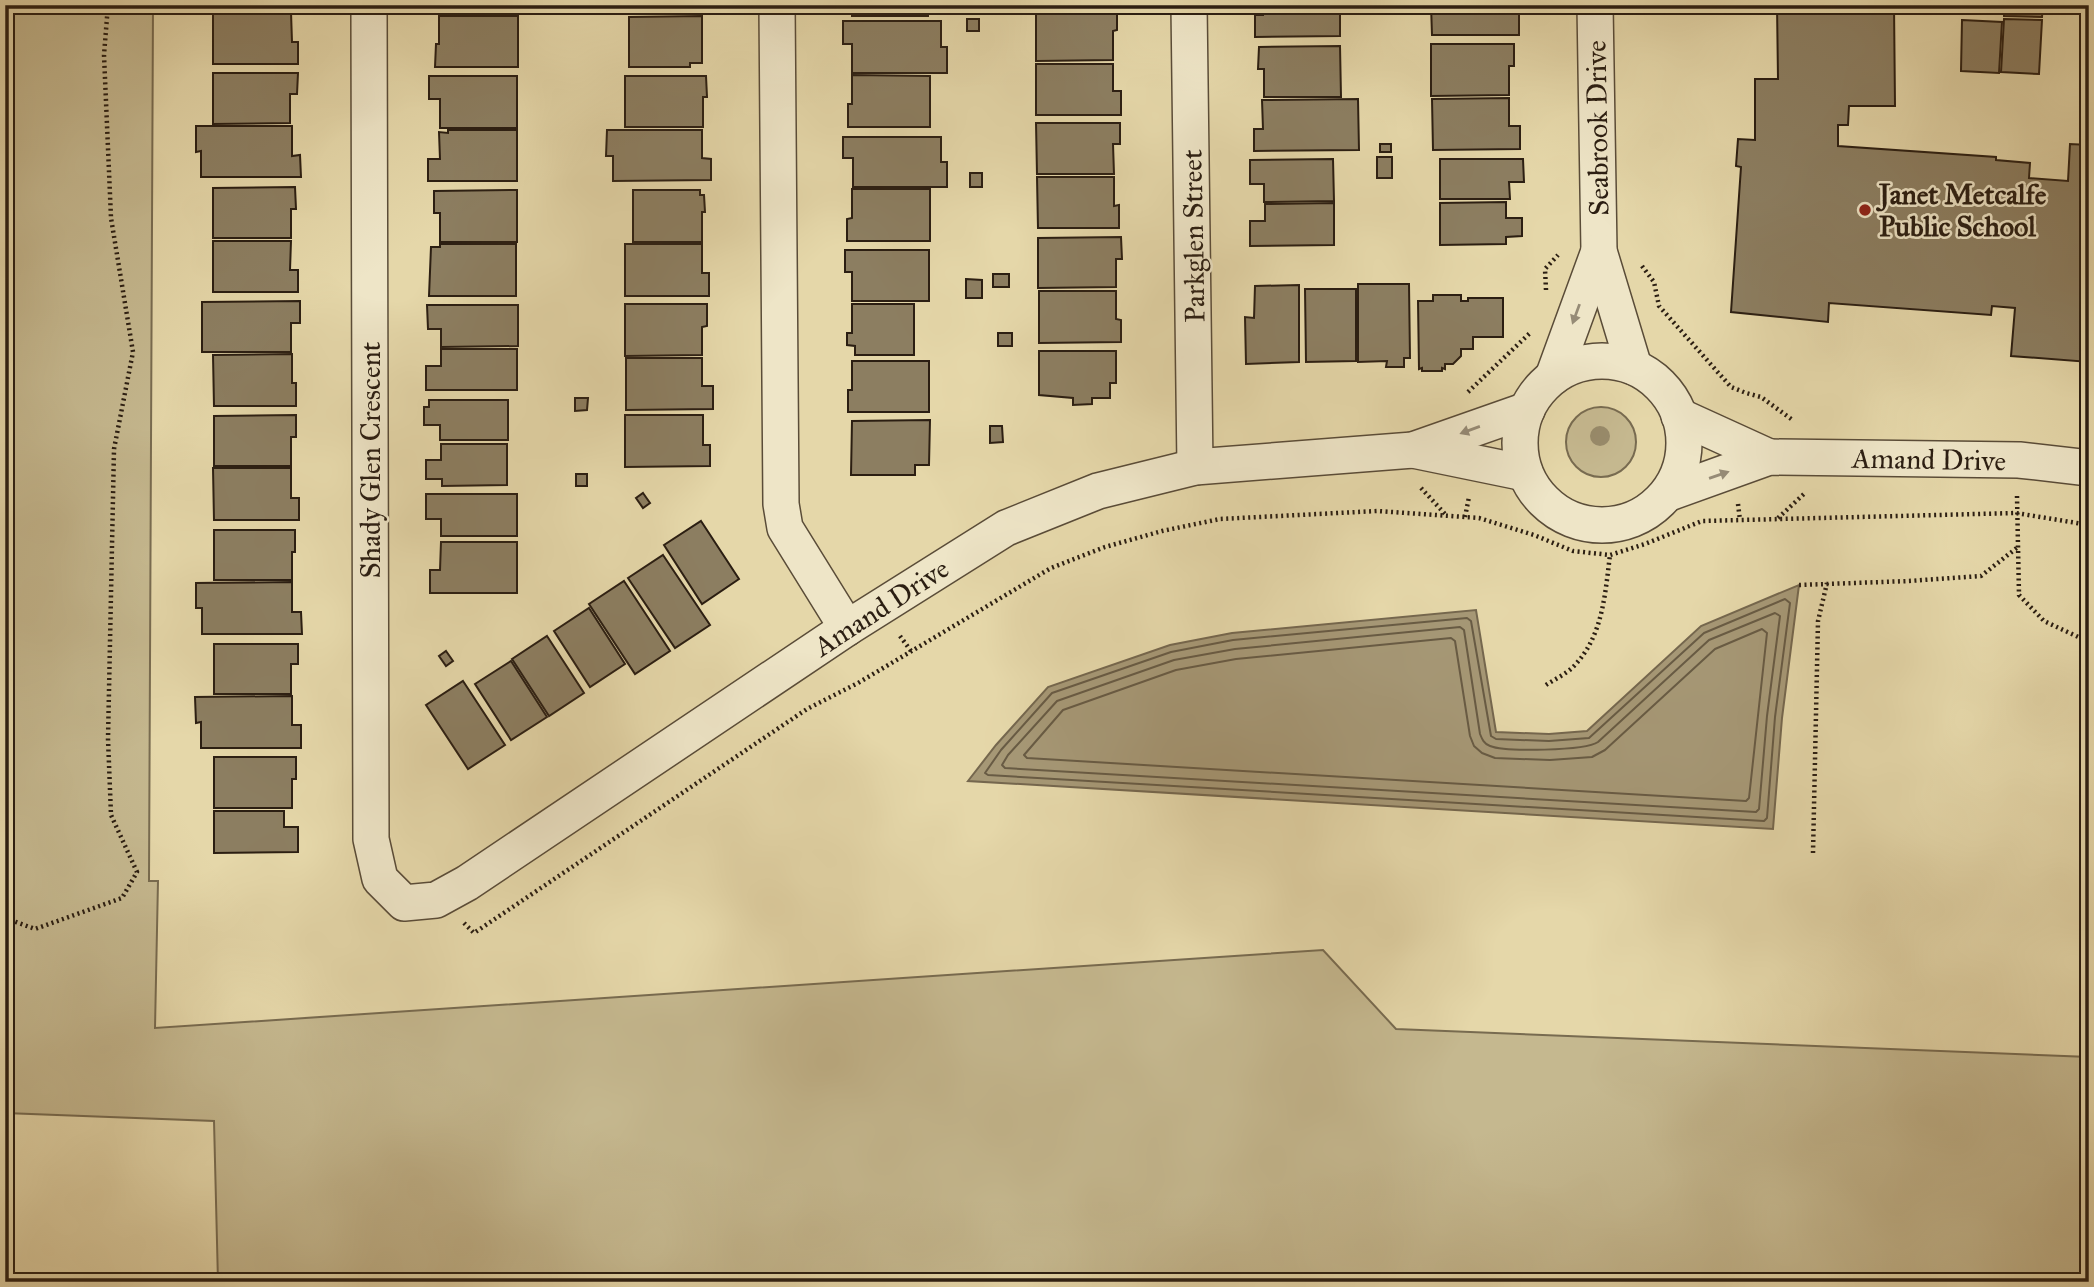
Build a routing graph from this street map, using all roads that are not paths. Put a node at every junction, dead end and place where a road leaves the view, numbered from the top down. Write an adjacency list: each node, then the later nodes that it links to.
1 (369, 5): 17 (street, Shady Glen Crescent)
2 (777, 5): 16 (street)
3 (1189, 5): 12 (street, Parkglen Street)
4 (1595, 5): 5 (street, Seabrook Drive)
5 (1600, 251): 6 (street, Seabrook Drive); 7 (street, Seabrook Drive, one-way to 7)
6 (1634, 367): 7 (street); 9 (street)
7 (1553, 377): 8 (street)
8 (1527, 410): 10 (street, Amand Drive, one-way to 10); 14 (street)
9 (1679, 416): 11 (street, Amand Drive); 15 (street)
10 (1413, 450): 12 (street, Amand Drive); 14 (street, Amand Drive)
11 (1769, 457): 13 (street, Amand Drive); 15 (street, Amand Drive, one-way to 11)
12 (1195, 467): 16 (street, Amand Drive)
13 (2089, 468)
14 (1525, 473): 15 (street)
15 (1669, 493)
16 (847, 628): 17 (street, Amand Drive)
17 (404, 903)

